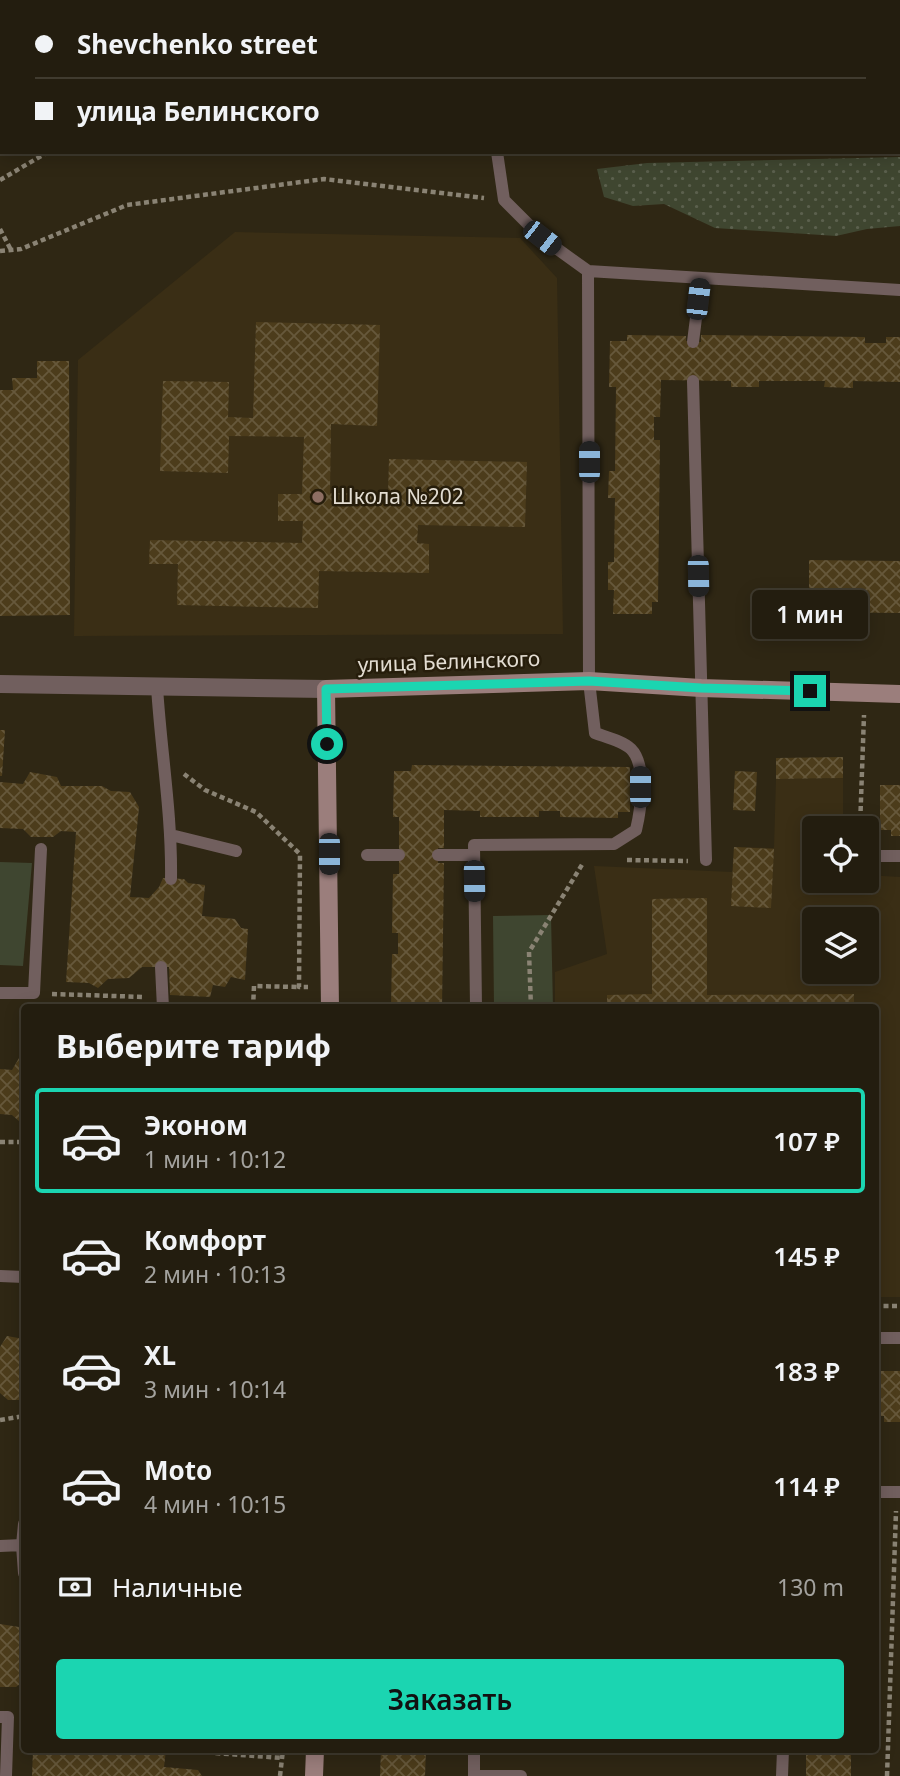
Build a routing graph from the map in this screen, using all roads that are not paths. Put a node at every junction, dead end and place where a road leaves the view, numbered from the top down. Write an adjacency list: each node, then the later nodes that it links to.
1 (497, 154): 2 (lane)
2 (587, 271): 3 (lane); 7 (lane)
3 (701, 278): 4 (lane); 5 (lane)
4 (900, 290)
5 (694, 342)
6 (693, 380): 10 (lane)
7 (589, 681): 10 (street, улица Белинского); 11 (street, улица Белинского); 19 (lane)
8 (0, 684): 9 (street, улица Белинского)
9 (157, 687): 11 (street, улица Белинского); 13 (lane)
10 (701, 688): 12 (street, улица Белинского); 22 (lane)
11 (326, 689): 27 (street)
12 (900, 694)
13 (171, 835): 15 (lane); 23 (lane)
14 (41, 849): 25 (lane)
15 (236, 851)
16 (367, 855): 17 (lane)
17 (399, 855)
18 (438, 855): 19 (lane)
19 (474, 855): 28 (lane)
20 (879, 856): 21 (lane)
21 (900, 856)
22 (706, 860)
23 (171, 879)
24 (161, 967): 26 (lane)
25 (0, 993)
26 (163, 1003)
27 (330, 1004)
28 (476, 1004)
29 (0, 1276): 30 (lane)
30 (21, 1278)
31 (879, 1338): 32 (lane)
32 (900, 1338)
33 (879, 1492): 34 (lane)
34 (898, 1492)
35 (21, 1545): 36 (lane)
36 (0, 1546)
37 (0, 1717): 41 (lane)
38 (315, 1753): 42 (street)
39 (474, 1753): 43 (lane)
40 (783, 1753): 44 (lane)
41 (6, 1776)
42 (314, 1776)
43 (521, 1776)
44 (782, 1776)

